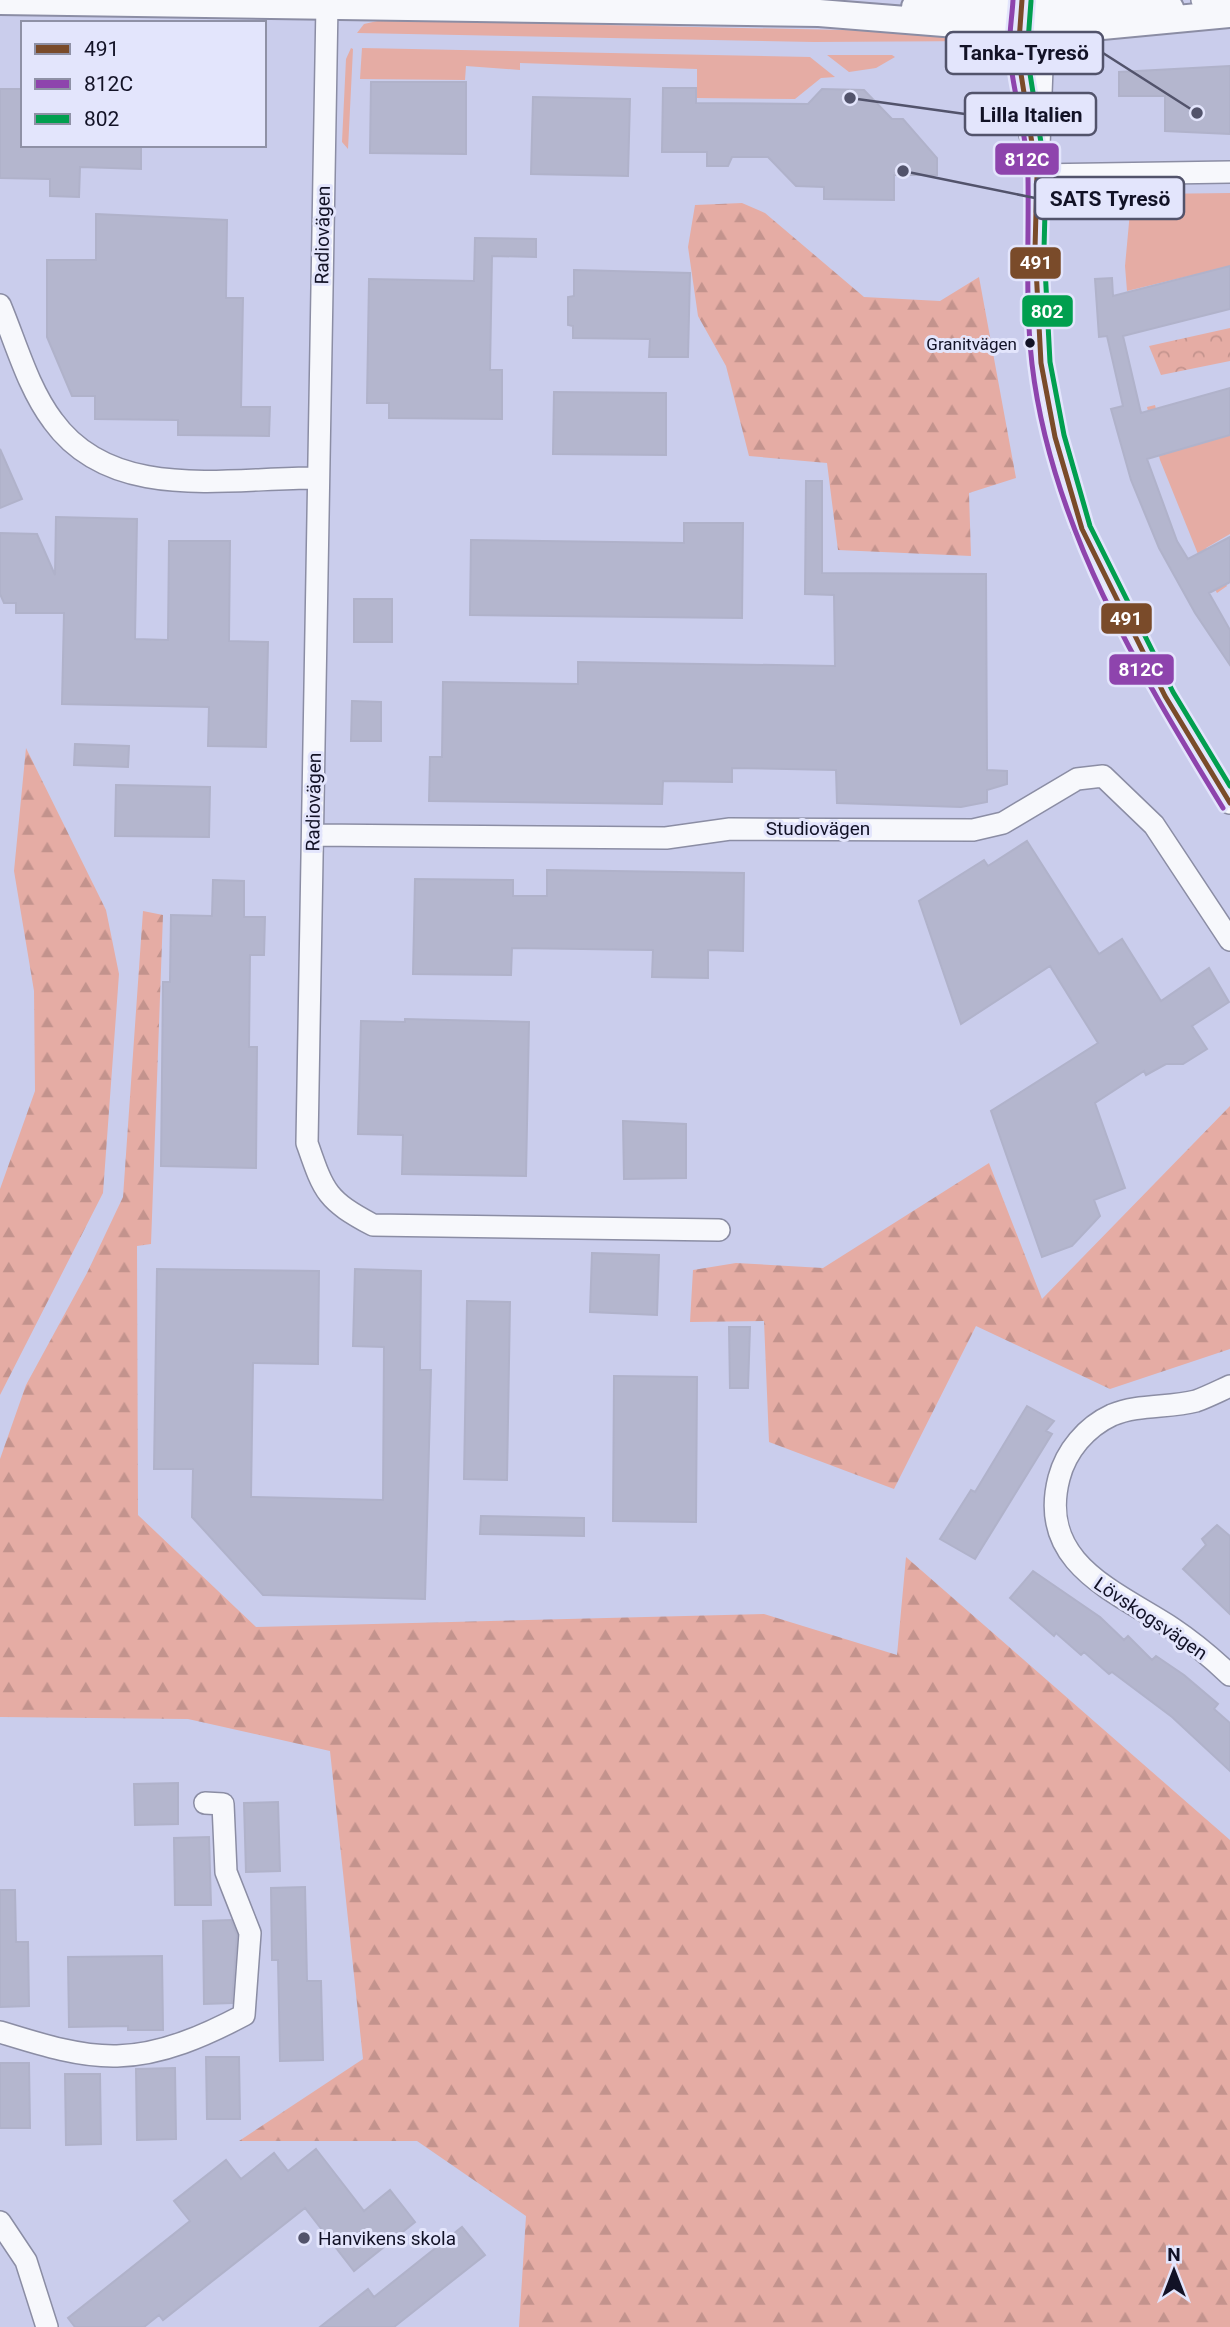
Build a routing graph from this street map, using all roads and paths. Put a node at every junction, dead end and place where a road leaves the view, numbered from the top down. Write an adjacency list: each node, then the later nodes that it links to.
1 (1202, 0): 5 (street)
2 (0, 1): 4 (street)
3 (1033, 1): 5 (street); 6 (street); 7 (street)
4 (327, 4): 6 (street); 11 (street, Radiovägen)
5 (1230, 12): 7 (street)
6 (819, 13): 7 (street)
7 (1031, 29): 9 (street)
8 (1230, 172): 9 (street)
9 (1037, 175): 12 (street)
10 (0, 305): 11 (street)
11 (318, 478): 13 (street, Radiovägen)
12 (1230, 803)
13 (313, 835): 14 (street, Studiovägen); 15 (street, Radiovägen)
14 (1230, 940)
15 (719, 1230)
16 (1230, 1386): 17 (street, Lövskogsvägen)
17 (1230, 1675)
18 (214, 1804): 19 (street)
19 (0, 2032)
20 (0, 2222): 21 (street)
21 (47, 2327)

